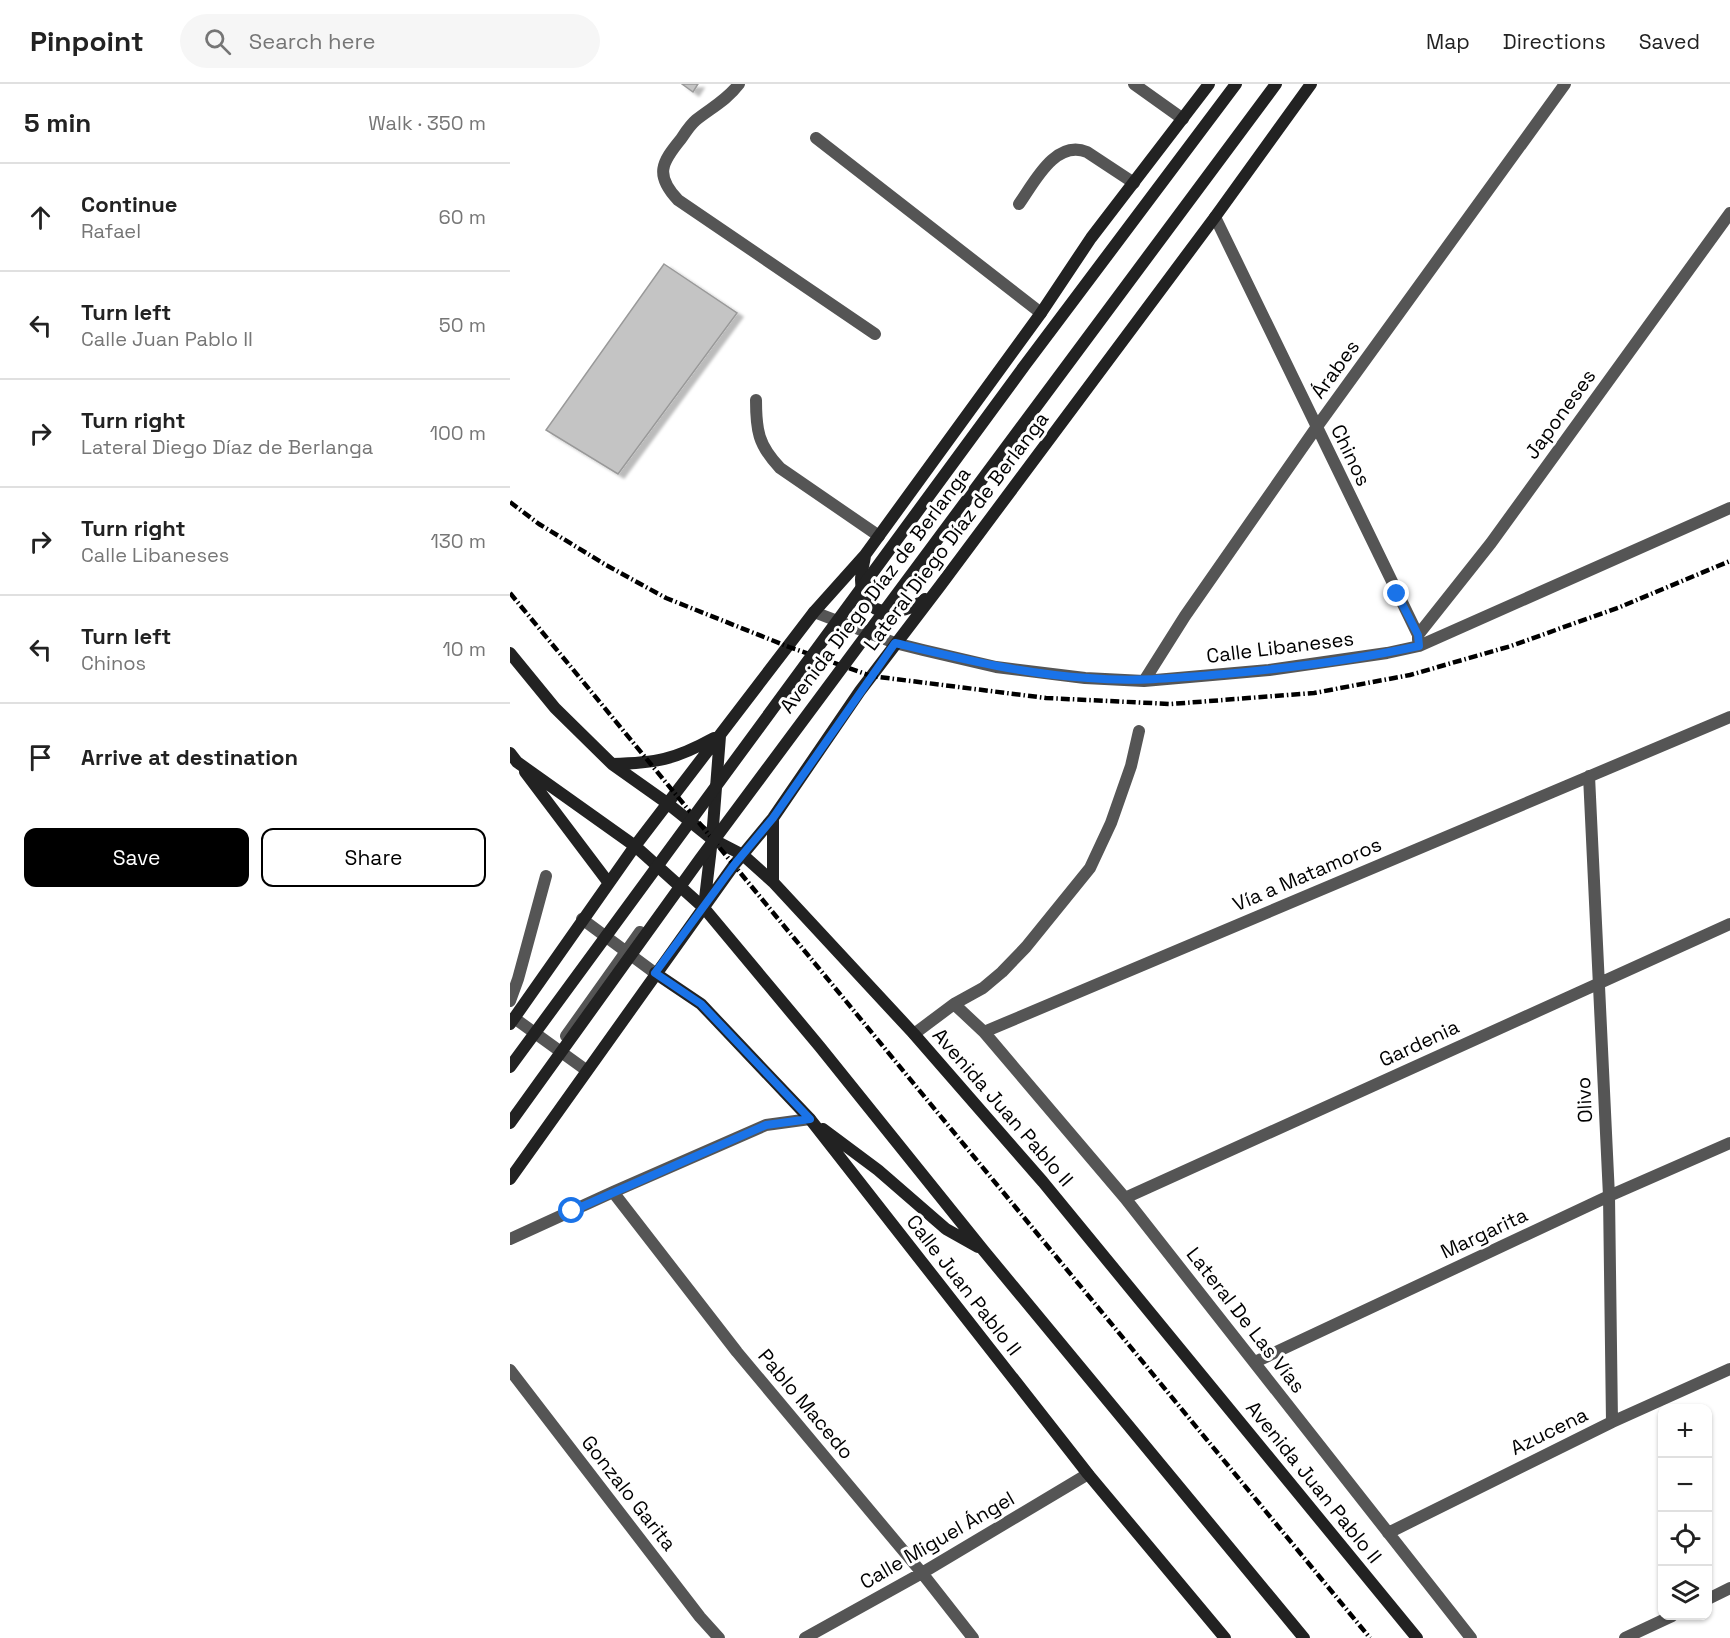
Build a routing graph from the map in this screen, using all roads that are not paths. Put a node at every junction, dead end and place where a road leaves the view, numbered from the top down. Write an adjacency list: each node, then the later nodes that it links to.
1 (739, 84): 15 (street)
2 (1134, 84): 8 (street)
3 (1209, 84): 8 (main road)
4 (1236, 84): 54 (main road, Avenida Diego Díaz de Berlanga, bridge)
5 (1276, 84): 58 (main road, Avenida Diego Díaz de Berlanga, bridge)
6 (1311, 84): 13 (main road, Lateral Diego Díaz de Berlanga)
7 (1565, 84): 17 (street, Árabes)
8 (1183, 120): 10 (main road)
9 (816, 138): 14 (street)
10 (1134, 183): 11 (street); 14 (main road)
11 (1019, 204)
12 (1730, 213): 23 (street, Japoneses)
13 (1215, 217): 17 (street, Chinos); 21 (main road, Lateral Diego Díaz de Berlanga)
14 (1041, 313): 19 (main road)
15 (875, 334)
16 (756, 400): 19 (street)
17 (1316, 428): 23 (street, Chinos); 26 (street, Árabes)
18 (1730, 508): 23 (street, Calle Libaneses)
19 (879, 536): 20 (main road)
20 (865, 555): 21 (main road); 22 (main road)
21 (940, 586): 24 (main road, Lateral Diego Díaz de Berlanga)
22 (814, 612): 24 (street, Calle Libaneses); 29 (main road)
23 (1418, 640): 26 (street, Calle Libaneses)
24 (895, 643): 26 (street, Calle Libaneses); 34 (main road, Lateral Diego Díaz de Berlanga)
25 (510, 653): 31 (main road, Avenida Juan Pablo II)
26 (1144, 681)
27 (1730, 717): 32 (street, Vía a Matamoros)
28 (1139, 731): 49 (street)
29 (720, 735): 31 (main road); 33 (main road); 35 (main road)
30 (514, 757): 36 (main road); 39 (main road)
31 (612, 764): 33 (main road, Avenida Juan Pablo II)
32 (1589, 776): 47 (street, Olivo); 51 (street, Vía a Matamoros)
33 (667, 803): 35 (main road, Avenida Juan Pablo II); 36 (main road)
34 (773, 818): 37 (main road, Lateral Diego Díaz de Berlanga); 40 (main road)
35 (712, 839): 37 (main road, Avenida Juan Pablo II); 41 (main road)
36 (635, 846): 39 (main road); 41 (main road)
37 (743, 855): 40 (main road, Avenida Juan Pablo II); 41 (main road, Lateral Diego Díaz de Berlanga)
38 (546, 876): 48 (street)
39 (608, 882): 42 (main road)
40 (773, 882): 52 (main road, Avenida Juan Pablo II)
41 (704, 908): 46 (main road, Lateral Diego Díaz de Berlanga); 65 (main road)
42 (582, 919): 45 (street); 50 (main road)
43 (1730, 924): 47 (street, Gardenia)
44 (640, 932): 45 (street)
45 (625, 952): 46 (street); 53 (street)
46 (655, 973): 55 (main road, Lateral Diego Díaz de Berlanga); 57 (main road, Calle Juan Pablo II)
47 (1599, 982): 62 (street, Olivo); 63 (street, Gardenia)
48 (510, 1000)
49 (954, 1004): 51 (street); 52 (street)
50 (512, 1021): 53 (street)
51 (984, 1032): 63 (street, Lateral De Las Vías)
52 (914, 1034): 81 (main road, Avenida Juan Pablo II)
53 (558, 1049): 55 (street); 56 (street)
54 (510, 1066)
55 (586, 1070): 60 (main road, Lateral Diego Díaz de Berlanga)
56 (510, 1116)
57 (810, 1119): 61 (street); 65 (main road); 70 (main road, Calle Juan Pablo II)
58 (510, 1123)
59 (1730, 1143): 62 (street, Margarita)
60 (511, 1177)
61 (613, 1191): 64 (street); 72 (street, Pablo Macedo)
62 (1609, 1196): 66 (street, Margarita); 69 (street, Olivo)
63 (1125, 1198): 66 (street, Lateral De Las Vías)
64 (510, 1239)
65 (984, 1251): 80 (main road)
66 (1256, 1362): 71 (street, Lateral De Las Vías)
67 (1730, 1369): 69 (street, Azucena)
68 (510, 1370): 76 (street, Gonzalo Garita)
69 (1612, 1422): 71 (street, Azucena)
70 (1088, 1474): 72 (street, Calle Miguel Ángel); 79 (main road, Calle Juan Pablo II)
71 (1388, 1533): 82 (street, Lateral De Las Vías)
72 (922, 1573): 77 (street, Calle Miguel Ángel); 78 (street, Pablo Macedo)
73 (1730, 1588): 74 (street)
74 (1712, 1597)
75 (1663, 1620): 83 (street)
76 (719, 1638)
77 (805, 1638)
78 (973, 1638)
79 (1225, 1638)
80 (1304, 1638)
81 (1417, 1638)
82 (1471, 1638)
83 (1625, 1638)

